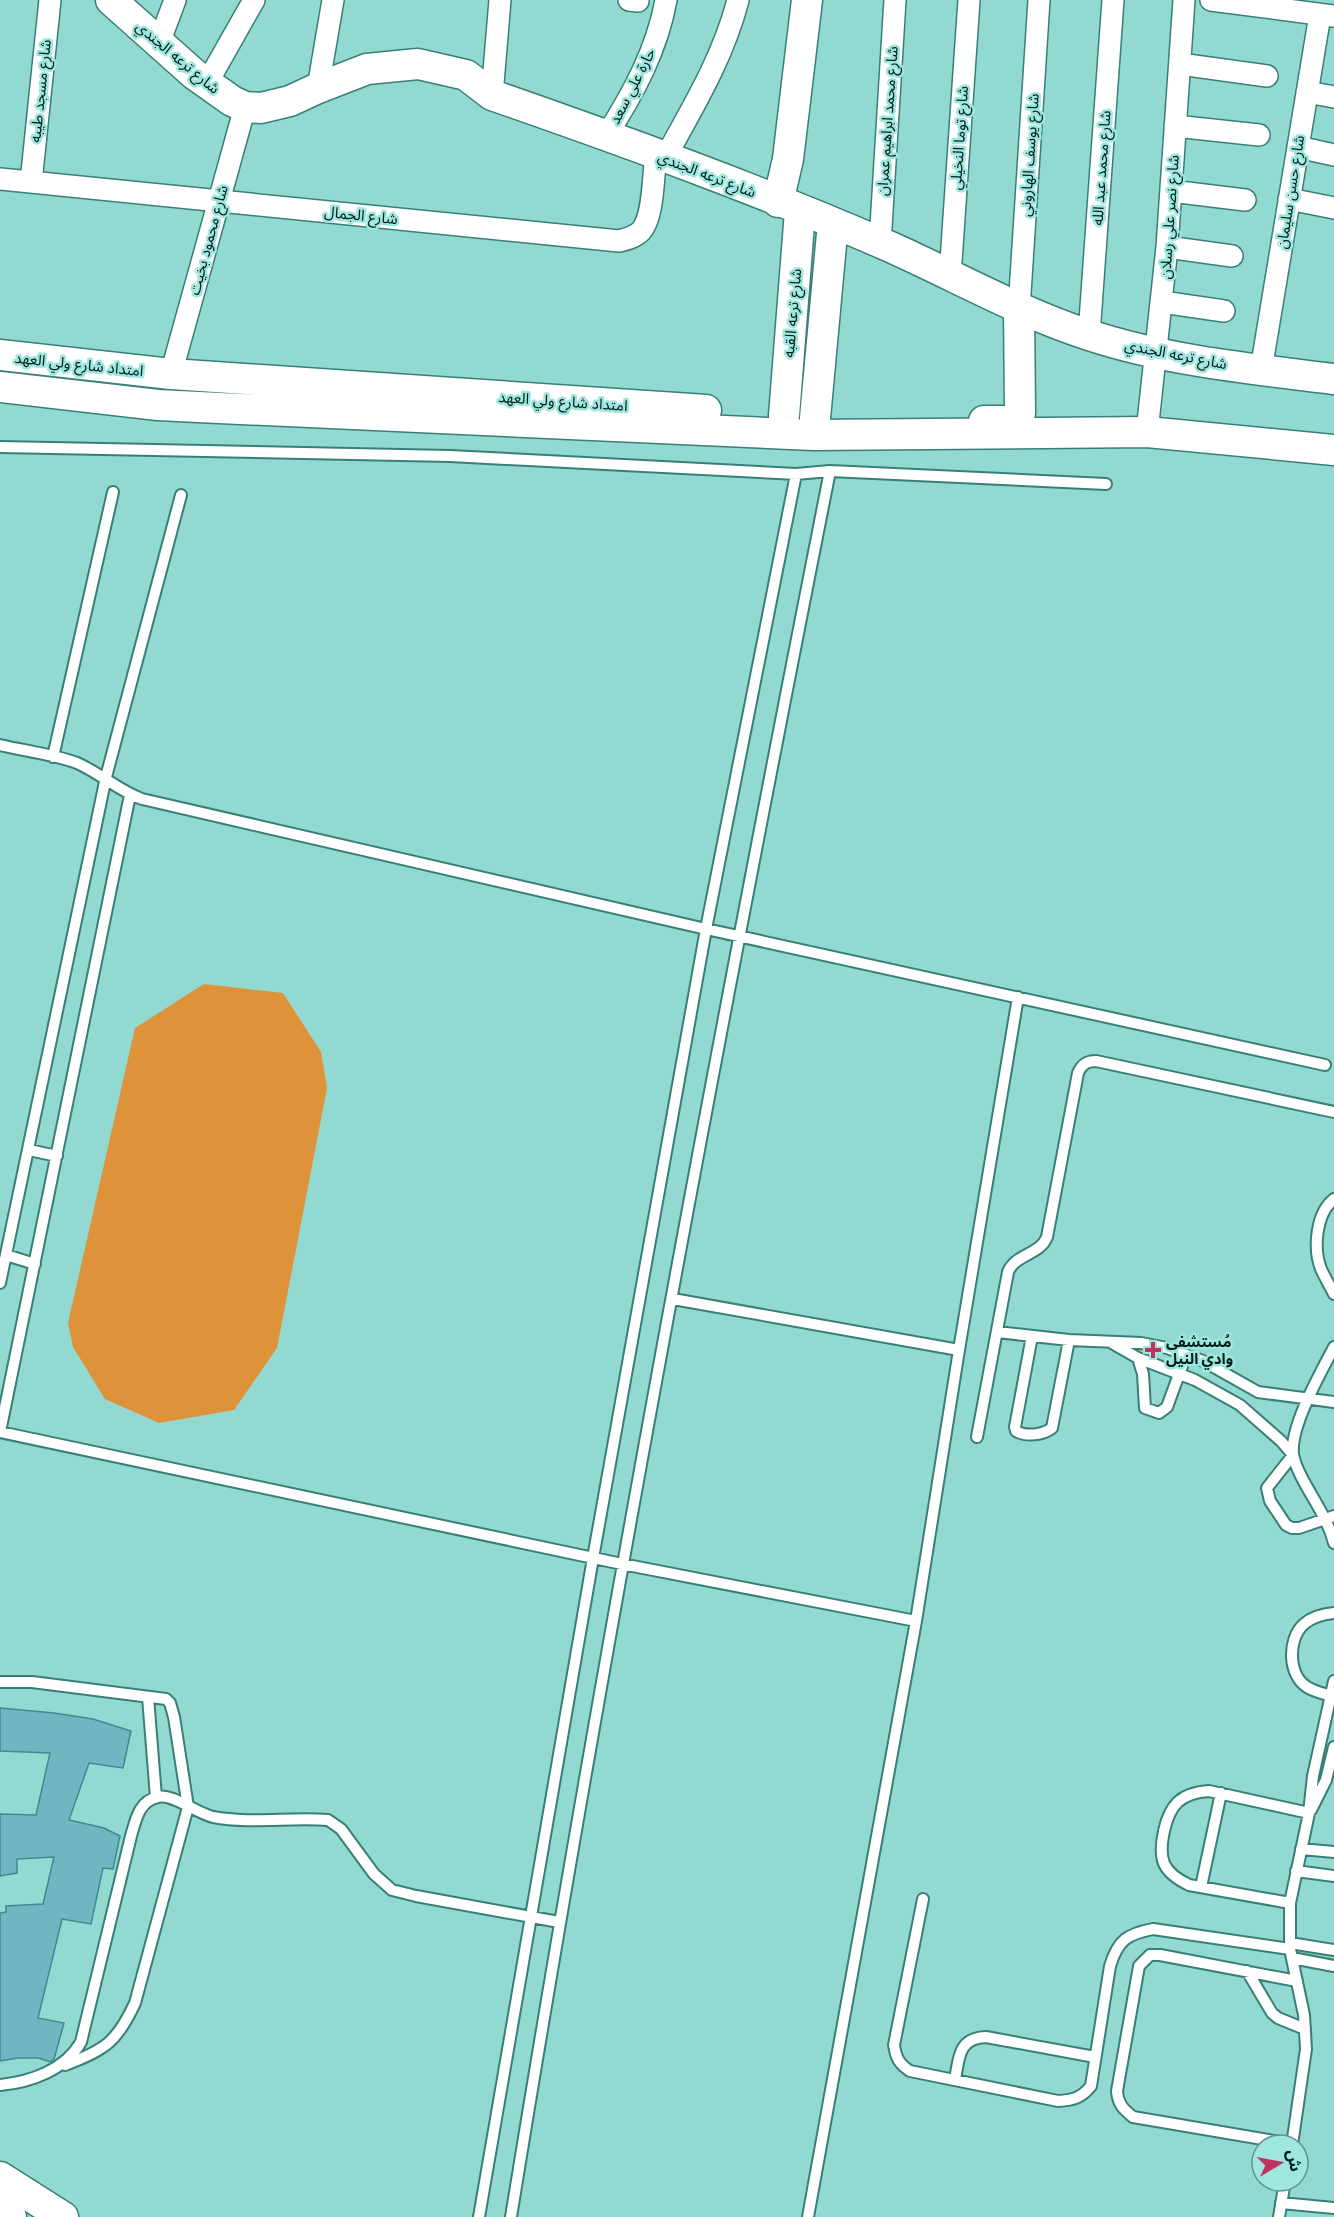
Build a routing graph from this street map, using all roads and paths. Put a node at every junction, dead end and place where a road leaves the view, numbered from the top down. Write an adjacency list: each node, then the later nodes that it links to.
1 (50, 0): 34 (street, شارع مسجد طيبه)
2 (111, 0): 18 (main road, شارع ترعه الجندي)
3 (175, 0): 18 (street)
4 (254, 0): 21 (street)
5 (333, 0): 22 (street)
6 (500, 0): 24 (street)
7 (666, 0): 29 (street, حارة علي سعد)
8 (738, 0): 32 (street)
9 (807, 0): 39 (main road, شارع ترعه القبه)
10 (895, 0): 42 (street, شارع محمد ابراهيم عمران)
11 (969, 0): 45 (street, شارع توما النخيلي)
12 (1039, 0): 47 (street, شارع يوسف الهاروني)
13 (1113, 0): 49 (street, شارع محمد عبد الله)
14 (1184, 0): 19 (street, شارع نصر علي رسلان)
15 (1218, 0): 16 (street)
16 (1295, 6): 17 (street)
17 (1327, 16): 23 (street, شارع حسن سليمان)
18 (159, 43): 21 (main road, شارع ترعه الجندي)
19 (1180, 64): 20 (street); 27 (street, شارع نصر علي رسلان)
20 (1267, 76)
21 (207, 83): 26 (main road, شارع ترعه الجندي)
22 (318, 88): 24 (main road, شارع ترعه الجندي); 26 (main road, شارع ترعه الجندي)
23 (1307, 92): 25 (street); 30 (street, شارع حسن سليمان)
24 (492, 95): 29 (main road, شارع ترعه الجندي)
25 (1334, 97)
26 (244, 107): 38 (street, شارع محمود بخيت)
27 (1175, 126): 28 (street); 35 (street, شارع نصر علي رسلان)
28 (1259, 135)
29 (606, 136): 32 (main road, شارع ترعه الجندي)
30 (1298, 147): 31 (street); 36 (street, شارع حسن سليمان)
31 (1334, 155)
32 (660, 156): 38 (street, شارع الجمال); 39 (main road, شارع ترعه الجندي)
33 (0, 179): 34 (street, شارع الجمال)
34 (31, 182): 38 (street, شارع الجمال)
35 (1171, 191): 37 (street); 43 (street, شارع نصر علي رسلان)
36 (1289, 199): 40 (street); 52 (street, شارع حسن سليمان)
37 (1245, 200)
38 (218, 201): 53 (street, شارع محمود بخيت)
39 (789, 206): 41 (main road, شارع ترعه الجندي); 56 (main road, شارع ترعه القبه)
40 (1334, 208)
41 (832, 223): 42 (main road, شارع ترعه الجندي); 57 (main road)
42 (880, 243): 45 (main road, شارع ترعه الجندي)
43 (1167, 247): 44 (street); 46 (street, شارع نصر علي رسلان)
44 (1232, 256)
45 (950, 276): 47 (main road, شارع ترعه الجندي)
46 (1162, 302): 48 (street); 50 (street, شارع نصر علي رسلان)
47 (1019, 309): 49 (main road, شارع ترعه الجندي); 58 (main road)
48 (1224, 311)
49 (1089, 335): 50 (main road, شارع ترعه الجندي)
50 (1157, 354): 52 (main road, شارع ترعه الجندي); 59 (street, شارع نصر علي رسلان)
51 (0, 355): 53 (main road, امتداد شارع ولي العهد)
52 (1261, 370): 54 (main road, شارع ترعه الجندي)
53 (171, 374): 56 (main road, امتداد شارع ولي العهد)
54 (1334, 379)
55 (0, 387): 57 (main road, امتداد شارع ولي العهد)
56 (784, 416): 57 (main road, امتداد شارع ولي العهد)
57 (814, 427): 58 (main road)
58 (1019, 427): 59 (main road)
59 (1147, 432): 61 (main road)
60 (0, 447): 63 (lane)
61 (1334, 450)
62 (830, 471): 63 (lane); 64 (lane); 72 (lane)
63 (796, 474): 71 (lane)
64 (1106, 484)
65 (113, 492): 68 (lane)
66 (181, 495): 69 (lane)
67 (0, 745): 68 (lane)
68 (53, 757): 69 (lane)
69 (106, 777): 70 (lane); 76 (lane)
70 (130, 795): 71 (lane); 77 (lane)
71 (706, 929): 72 (lane); 100 (lane)
72 (738, 935): 73 (lane); 83 (lane)
73 (1018, 998): 74 (lane); 89 (lane)
74 (1325, 1065)
75 (1334, 1112): 84 (lane)
76 (29, 1150): 77 (lane); 79 (lane)
77 (57, 1156): 80 (lane)
78 (1334, 1199): 82 (lane)
79 (6, 1256): 80 (lane); 81 (lane)
80 (35, 1264): 95 (lane)
81 (0, 1283)
82 (1334, 1294)
83 (673, 1299): 89 (lane); 101 (lane)
84 (997, 1332): 85 (lane); 96 (lane)
85 (1032, 1336): 86 (lane); 86 (lane)
86 (1068, 1340): 87 (lane)
87 (1110, 1342): 90 (lane); 91 (lane)
88 (1334, 1347): 93 (lane)
89 (959, 1350): 103 (lane)
90 (1185, 1354): 92 (lane); 93 (lane)
91 (1138, 1358): 92 (lane); 92 (lane)
92 (1178, 1373): 97 (lane)
93 (1308, 1399): 94 (lane); 97 (lane)
94 (1334, 1402)
95 (0, 1432): 100 (lane)
96 (977, 1437)
97 (1293, 1455): 98 (lane); 98 (lane)
98 (1329, 1518): 99 (lane)
99 (1334, 1543)
100 (593, 1558): 101 (lane); 120 (lane)
101 (622, 1564): 103 (lane); 121 (lane)
102 (1334, 1613): 107 (lane)
103 (916, 1620): 143 (lane)
104 (1334, 1681): 107 (lane)
105 (0, 1682): 106 (lane)
106 (148, 1696): 110 (lane); 111 (lane)
107 (1333, 1697): 112 (lane)
108 (1334, 1747): 112 (lane)
109 (1221, 1793): 112 (lane); 117 (lane); 117 (lane)
110 (156, 1797): 111 (lane); 129 (lane)
111 (188, 1807): 120 (lane); 129 (lane)
112 (1309, 1813): 113 (lane)
113 (1301, 1849): 114 (lane); 115 (lane)
114 (1334, 1852)
115 (1296, 1871): 116 (lane); 119 (lane)
116 (1334, 1876)
117 (1201, 1887): 119 (lane)
118 (922, 1899): 130 (lane)
119 (1290, 1903): 122 (lane)
120 (531, 1916): 121 (lane); 141 (lane)
121 (559, 1922): 142 (lane)
122 (1291, 1950): 123 (lane); 124 (lane); 126 (lane); 128 (lane)
123 (1334, 1950)
124 (1334, 1966)
125 (1247, 1971): 126 (lane); 127 (lane); 133 (lane)
126 (1297, 1981): 127 (lane)
127 (1305, 2029): 132 (lane)
128 (1095, 2057): 130 (lane); 130 (lane)
129 (62, 2066): 131 (lane)
130 (956, 2080)
131 (0, 2085)
132 (1294, 2133)
133 (1250, 2138)
134 (0, 2177): 140 (main road)
135 (1283, 2193): 136 (lane)
136 (1281, 2203): 137 (lane); 144 (lane)
137 (1334, 2208)
138 (0, 2210): 139 (main road)
139 (11, 2217)
140 (63, 2217)
141 (479, 2217)
142 (511, 2217)
143 (808, 2217)
144 (1279, 2217)

